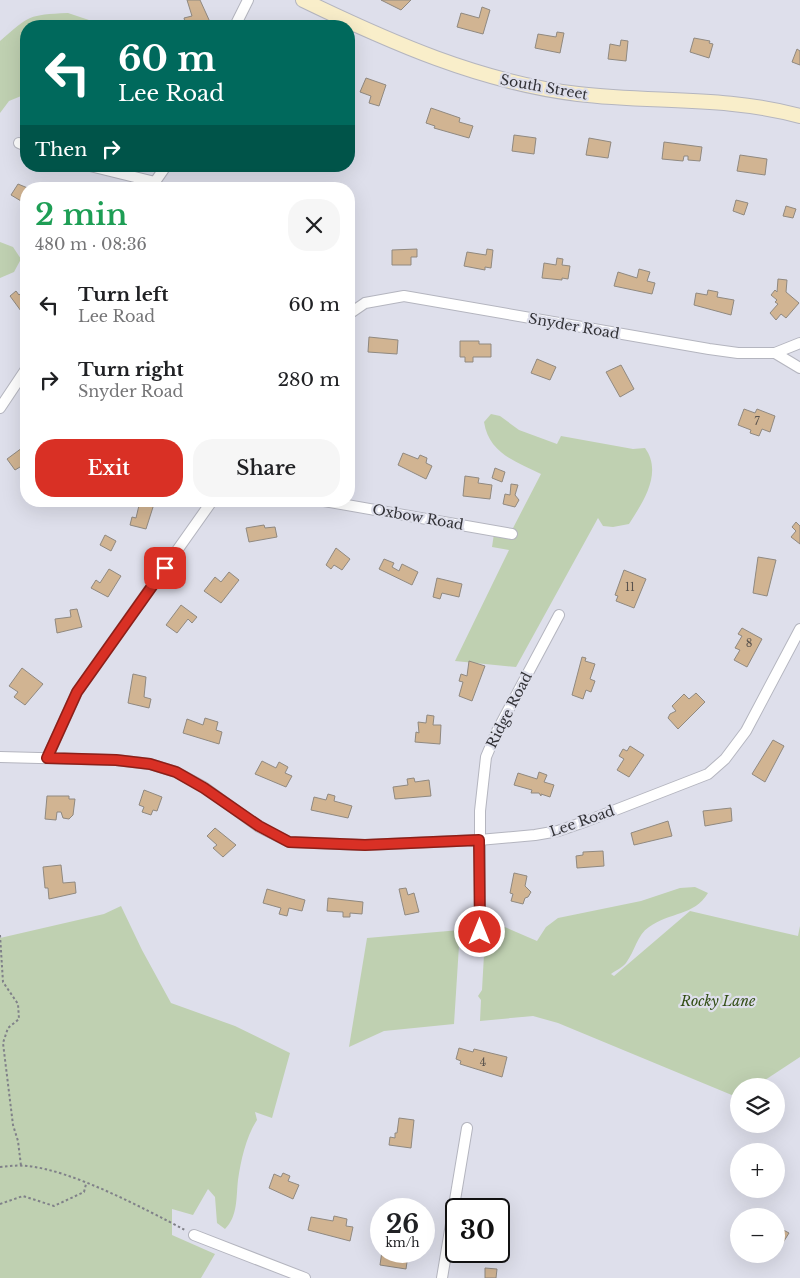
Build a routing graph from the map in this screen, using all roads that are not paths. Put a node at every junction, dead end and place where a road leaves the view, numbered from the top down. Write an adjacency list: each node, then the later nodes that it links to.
1 (248, 0): 3 (street)
2 (302, 0): 4 (main road, South Street)
3 (238, 20)
4 (347, 20)
5 (355, 24): 6 (main road, South Street)
6 (800, 116)
7 (109, 172): 8 (street)
8 (140, 182)
9 (355, 310): 11 (street, Snyder Road)
10 (800, 343): 11 (street)
11 (775, 353): 12 (street)
12 (800, 368)
13 (20, 378): 14 (street)
14 (0, 408)
15 (355, 506): 17 (street, Oxbow Road)
16 (208, 507): 21 (street)
17 (512, 534)
18 (559, 615): 22 (street, Ridge Road)
19 (800, 629): 22 (street, Lee Road)
20 (0, 756): 21 (street, Lee Road)
21 (47, 758): 22 (street, Lee Road)
22 (479, 840): 23 (street, Ridge Road)
23 (480, 932)
24 (467, 1128): 27 (street)
25 (194, 1234): 26 (street)
26 (305, 1278)
27 (442, 1278)

